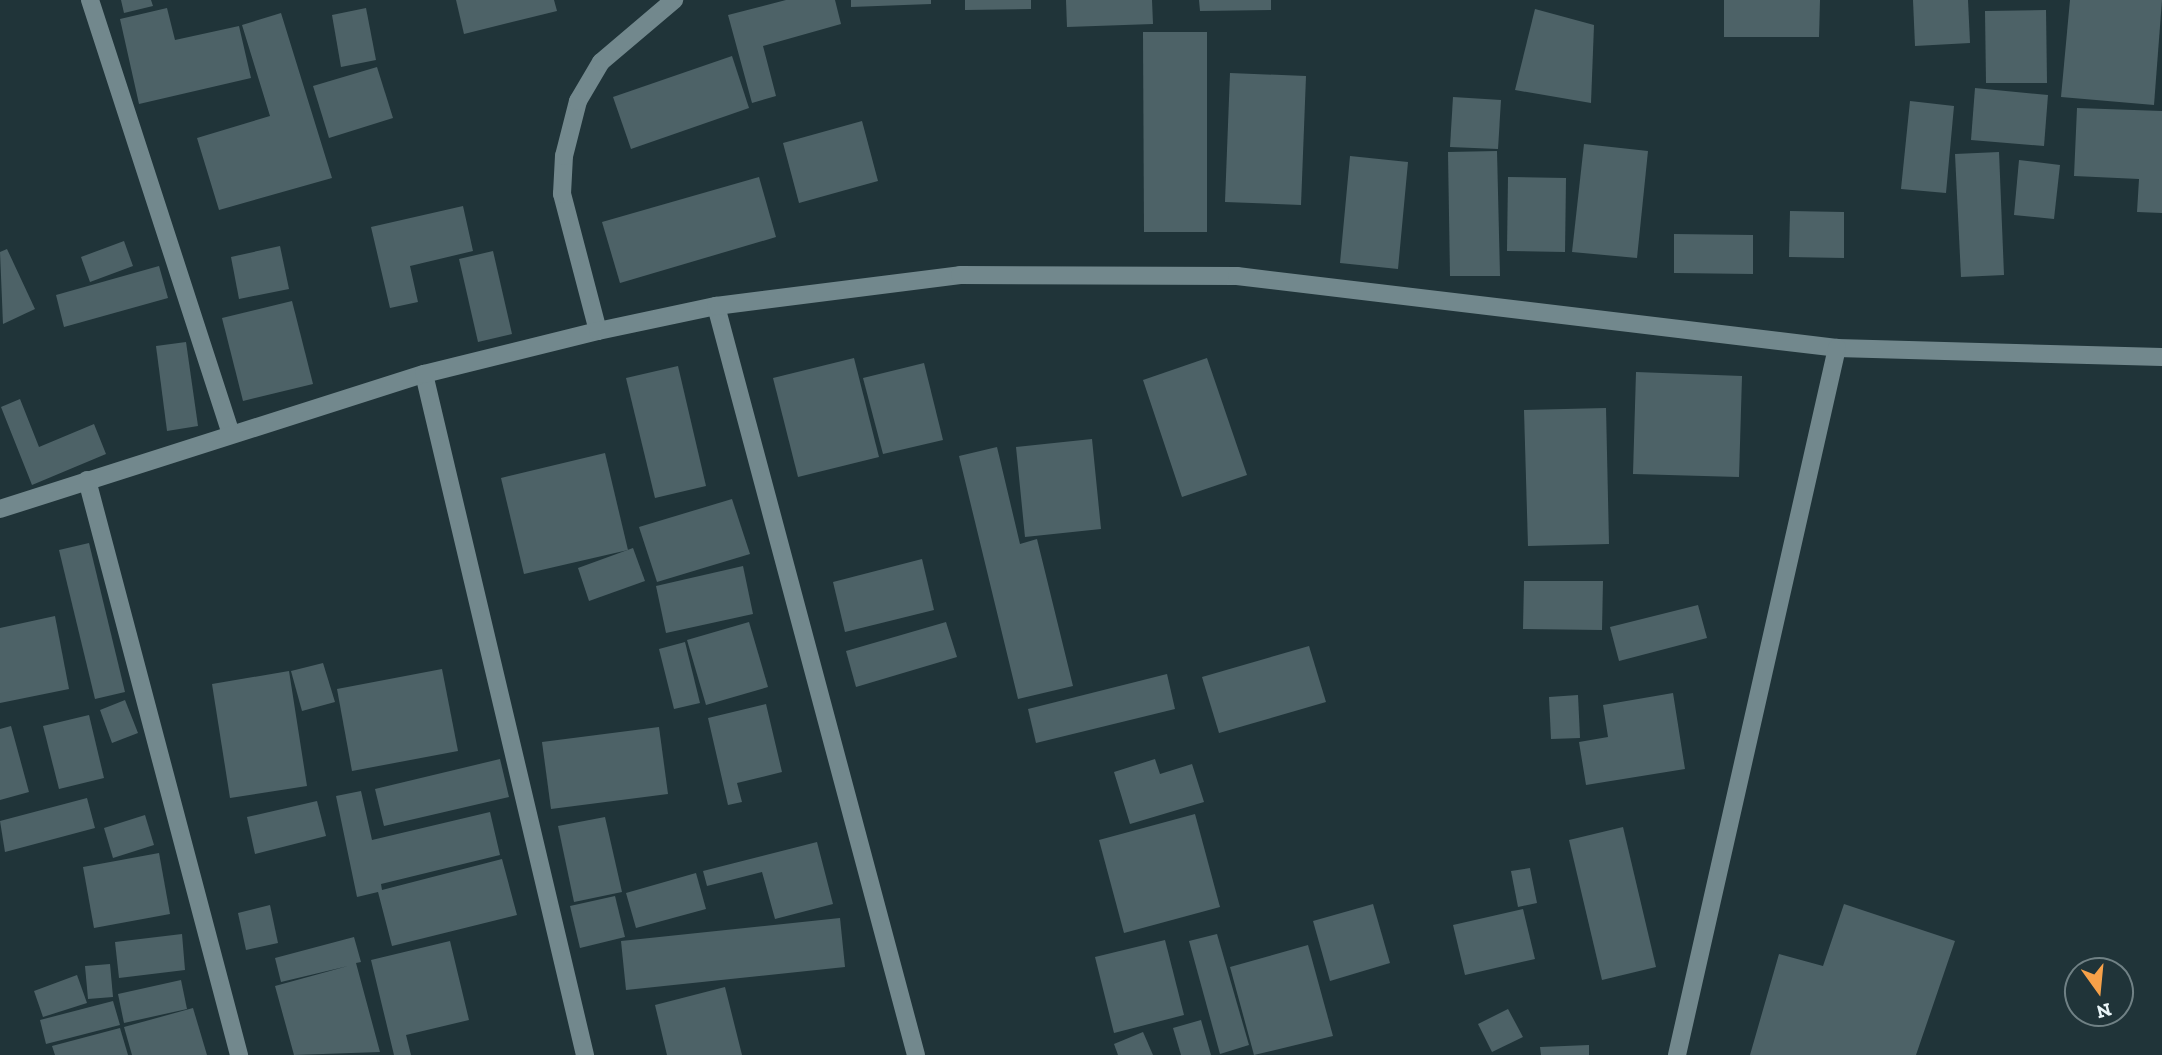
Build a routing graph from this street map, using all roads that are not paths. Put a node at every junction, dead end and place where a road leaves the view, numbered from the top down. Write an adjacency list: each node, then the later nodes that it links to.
1 (90, 0): 8 (street)
2 (674, 0): 4 (street)
3 (716, 306): 4 (street); 5 (street); 13 (street)
4 (598, 331): 7 (street)
5 (1837, 348): 6 (street); 14 (street)
6 (2162, 357)
7 (424, 374): 8 (street); 12 (street)
8 (231, 434): 9 (street)
9 (87, 480): 10 (street); 11 (street)
10 (0, 509)
11 (239, 1055)
12 (584, 1055)
13 (916, 1055)
14 (1676, 1055)

